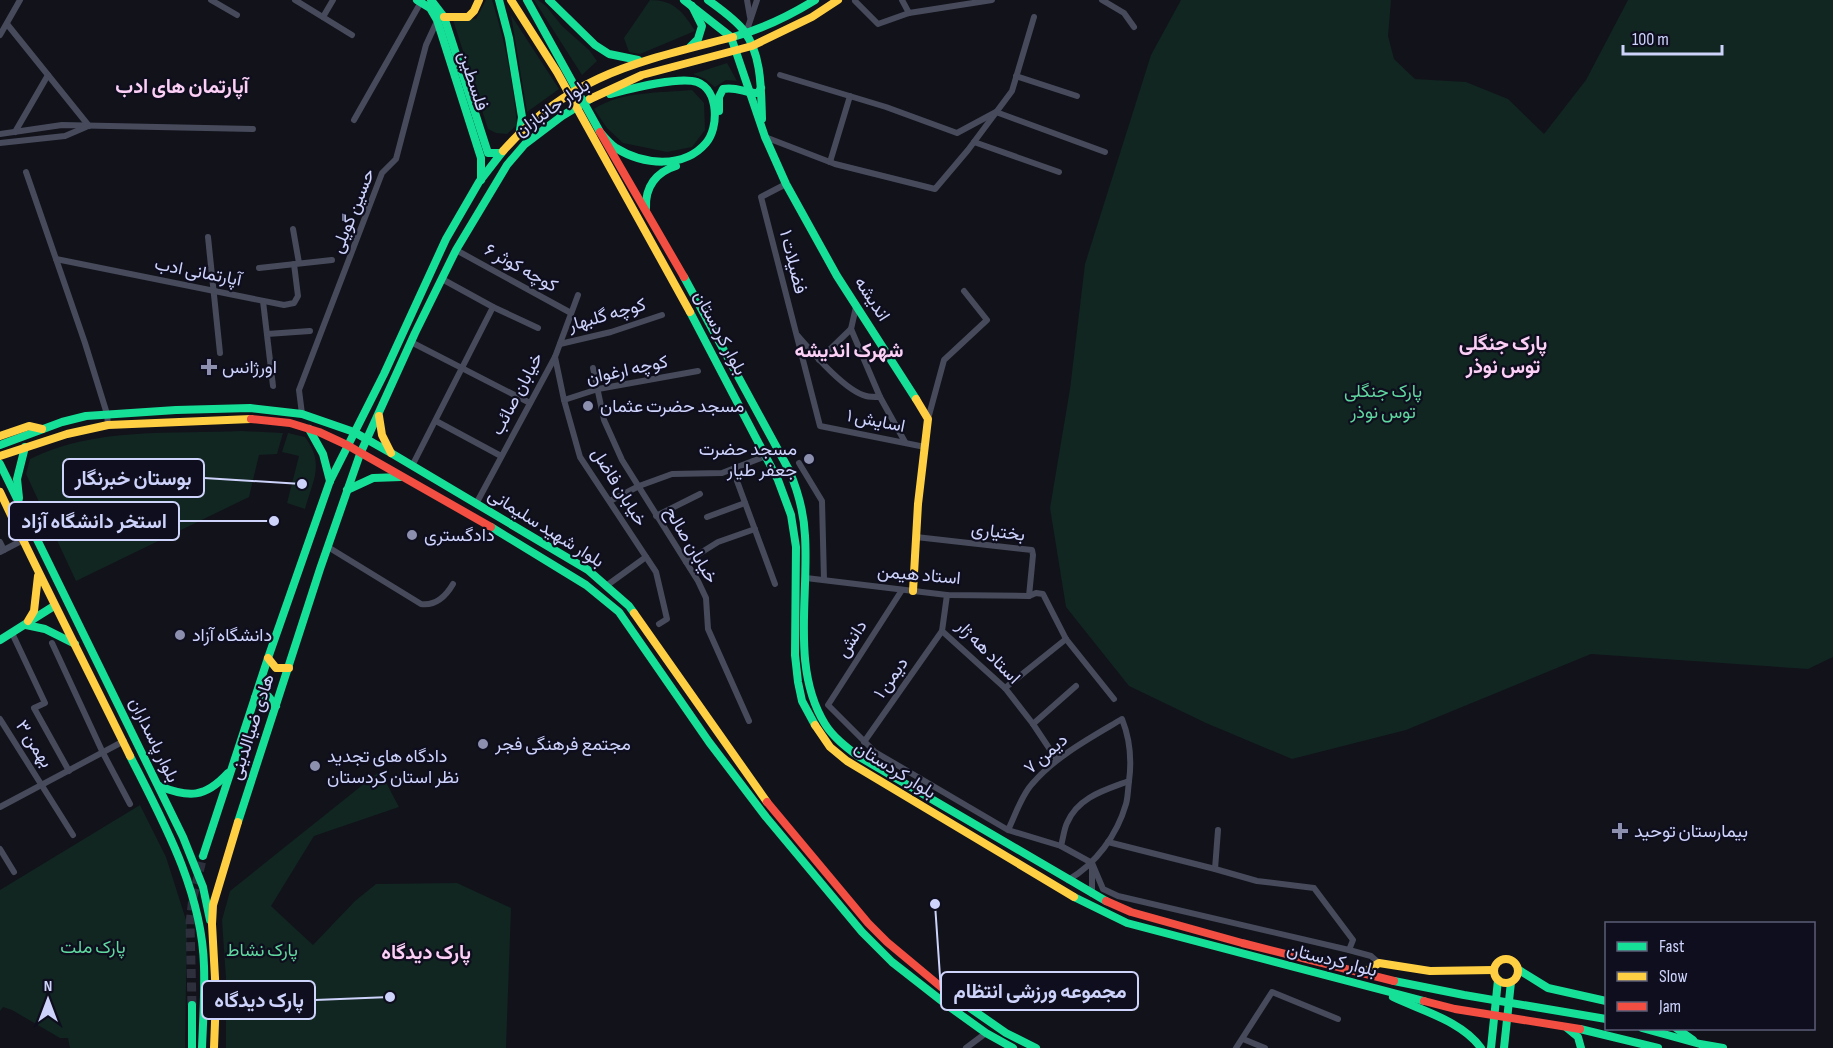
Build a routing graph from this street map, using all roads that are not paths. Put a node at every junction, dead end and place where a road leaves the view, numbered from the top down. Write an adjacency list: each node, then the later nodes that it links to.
1 (20, 0): 30 (street)
2 (211, 0): 25 (street)
3 (295, 0): 26 (street)
4 (333, 0): 26 (street)
5 (431, 0): 28 (main road, فلسطین)
6 (480, 0): 28 (main road)
7 (499, 0): 52 (main road)
8 (511, 0): 70 (main road, بلوار کردستان)
9 (526, 0): 54 (main road, بلوار کردستان)
10 (549, 0): 39 (main road)
11 (684, 0): 23 (main road)
12 (708, 0): 32 (main road)
13 (747, 0): 29 (street)
14 (758, 0): 29 (street)
15 (815, 0): 32 (main road, بلوار جانبازان)
16 (838, 0): 36 (main road, بلوار جانبازان)
17 (902, 0): 24 (street)
18 (992, 0): 22 (street)
19 (1102, 0): 31 (street)
20 (419, 1): 28 (main road, فلسطین); 49 (street)
21 (855, 1): 24 (street)
22 (979, 1): 24 (street)
23 (692, 6): 35 (main road); 37 (main road)
24 (909, 13)
25 (237, 15)
26 (323, 17): 33 (street)
27 (1034, 17): 42 (street)
28 (440, 18): 60 (main road, فلسطین); 64 (main road, فلسطین); 104 (street, حسین گویلی)
29 (750, 18): 32 (street)
30 (7, 24): 34 (street); 40 (street)
31 (1134, 27)
32 (746, 33): 35 (main road, بلوار جانبازان); 36 (main road, اندیشه)
33 (352, 35)
34 (0, 36)
35 (731, 37): 37 (main road, بلوار جانبازان); 38 (main road, اندیشه)
36 (752, 46): 38 (main road, بلوار جانبازان); 43 (main road, اندیشه)
37 (688, 49): 39 (main road, بلوار جانبازان)
38 (737, 51): 44 (main road, اندیشه); 47 (main road, بلوار جانبازان)
39 (640, 61): 52 (main road, بلوار جانبازان)
40 (48, 75): 50 (street); 53 (street)
41 (780, 75): 45 (street)
42 (1016, 76): 46 (street); 48 (street)
43 (761, 88): 44 (main road); 56 (main road, اندیشه)
44 (749, 92): 56 (main road, اندیشه); 66 (main road)
45 (850, 96): 48 (street); 61 (street)
46 (1077, 96)
47 (593, 97): 54 (main road, بلوار کردستان); 71 (main road, بلوار جانبازان)
48 (996, 112): 57 (street); 59 (street)
49 (354, 120)
50 (89, 126): 51 (street); 53 (street); 58 (street)
51 (253, 129)
52 (520, 130): 60 (main road, بلوار جانبازان)
53 (15, 132): 55 (street)
54 (600, 132): 66 (main road, بلوار کردستان)
55 (0, 134)
56 (765, 137): 61 (street); 65 (main road, اندیشه)
57 (974, 142): 61 (street); 63 (street)
58 (0, 143)
59 (1105, 152)
60 (501, 153): 64 (main road, بلوار جانبازان)
61 (830, 162)
62 (26, 171): 72 (street)
63 (1059, 172)
64 (482, 180): 112 (main road, بلوار جانبازان)
65 (786, 184): 82 (main road, اندیشه); 88 (street, فضیلات ۱)
66 (647, 210): 69 (main road, بلوار کردستان)
67 (293, 229): 74 (street)
68 (208, 237): 77 (street)
69 (662, 237): 70 (main road); 151 (main road, بلوار کردستان)
70 (652, 243): 124 (main road, بلوار کردستان)
71 (456, 250): 76 (main road, بلوار جانبازان); 83 (street, کوچه کوثر ۶)
72 (56, 259): 77 (street, آپارتمانی ادب); 103 (street)
73 (332, 260): 74 (street)
74 (296, 263): 75 (street); 80 (street, آپارتمانی ادب)
75 (259, 268)
76 (442, 279): 81 (street); 90 (main road, بلوار جانبازان)
77 (214, 290): 80 (street, آپارتمانی ادب); 92 (street)
78 (964, 291): 106 (street)
79 (578, 295): 83 (street, خیابان صائب)
80 (263, 301): 89 (street)
81 (493, 307): 85 (street); 96 (street)
82 (856, 307): 86 (street); 106 (main road, اندیشه)
83 (571, 313): 91 (street, خیابان صائب)
84 (662, 315): 91 (street, کوچه گلبهار)
85 (538, 327)
86 (850, 329): 94 (street); 100 (street)
87 (310, 331): 89 (street)
88 (795, 333): 94 (street, فضیلات ۱); 109 (street, فضیلات ۱)
89 (267, 334): 98 (street)
90 (411, 342): 96 (street); 105 (main road, بلوار جانبازان)
91 (560, 344): 93 (street, خیابان صائب)
92 (220, 353)
93 (555, 357): 101 (street, خیابان فاضل); 102 (street, خیابان صائب)
94 (819, 360): 100 (street, فضیلات ۱)
95 (593, 368): 99 (street, خیابان صالح)
96 (463, 369): 102 (street); 107 (street)
97 (698, 371): 99 (street, کوچه ارغوان)
98 (273, 386)
99 (598, 389): 101 (street, کوچه ارغوان); 131 (street, خیابان صالح)
100 (880, 397): 115 (street)
101 (564, 400): 135 (street, خیابان فاضل)
102 (530, 403): 123 (street, خیابان صائب)
103 (107, 414): 104 (main road, بلوار شهید سلیمانی); 108 (street); 110 (main road, بلوار شهید سلیمانی)
104 (302, 414): 112 (main road, بلوار شهید سلیمانی)
105 (379, 414): 114 (main road, بلوار جانبازان); 120 (main road)
106 (928, 419): 119 (main road)
107 (436, 421): 123 (street); 127 (street)
108 (108, 425): 111 (main road, بلوار شهید سلیمانی); 118 (main road, بلوار شهید سلیمانی)
109 (820, 426): 115 (street, اسایش ۱)
110 (42, 429): 113 (main road); 116 (main road, بلوار شهید سلیمانی)
111 (309, 429): 117 (main road, بلوار شهید سلیمانی); 129 (main road)
112 (354, 432): 114 (main road, بلوار شهید سلیمانی); 117 (main road, هادی ضیاالدینی)
113 (0, 436)
114 (367, 439): 120 (main road, بلوار شهید سلیمانی); 121 (main road, هادی ضیاالدینی)
115 (905, 442): 119 (street, اسایش ۱)
116 (0, 445)
117 (347, 446): 121 (main road, بلوار شهید سلیمانی); 129 (main road, هادی ضیاالدینی)
118 (26, 447): 122 (main road, بلوار شهید سلیمانی); 138 (main road)
119 (926, 447): 142 (main road)
120 (392, 453): 127 (main road, بلوار شهید سلیمانی)
121 (360, 454): 128 (main road, بلوار شهید سلیمانی); 132 (main road, هادی ضیاالدینی)
122 (0, 456)
123 (501, 456): 137 (street, خیابان صائب)
124 (766, 456): 131 (street); 150 (main road, بلوار کردستان)
125 (0, 464): 138 (main road, بلوار پاسداران)
126 (799, 464): 152 (street)
127 (412, 466): 137 (main road, بلوار شهید سلیمانی)
128 (401, 477): 132 (main road); 171 (main road, بلوار شهید سلیمانی)
129 (330, 481): 169 (main road, هادی ضیاالدینی)
130 (737, 481): 136 (street)
131 (639, 486): 135 (street); 139 (street, خیابان صالح)
132 (347, 490): 145 (main road, هادی ضیاالدینی)
133 (0, 492): 143 (main road, بلوار پاسداران)
134 (700, 494): 139 (street)
135 (610, 501): 147 (street, خیابان فاضل)
136 (745, 503): 140 (street); 141 (street)
137 (476, 504): 155 (main road, بلوار شهید سلیمانی)
138 (22, 510): 191 (main road, بلوار پاسداران)
139 (656, 516): 148 (street, خیابان صالح)
140 (707, 517)
141 (755, 529): 148 (street); 154 (street)
142 (916, 537): 157 (main road); 159 (street, بختیاری)
143 (23, 540): 146 (street); 149 (main road, بلوار پاسداران)
144 (0, 542): 146 (street)
145 (328, 547): 153 (street); 172 (main road, هادی ضیاالدینی)
146 (2, 551)
147 (646, 557): 155 (street); 161 (street, خیابان فاضل)
148 (686, 562): 180 (street, خیابان صالح)
149 (38, 573): 160 (main road, بلوار پاسداران); 162 (main road)
150 (796, 577): 151 (main road); 216 (main road, بلوار کردستان)
151 (806, 578): 152 (street, استاد هیمن); 206 (main road, بلوار کردستان)
152 (824, 580): 156 (street, استاد هیمن)
153 (453, 584)
154 (776, 584)
155 (606, 586): 170 (main road, بلوار شهید سلیمانی)
156 (902, 590): 157 (street, استاد هیمن); 184 (street, دانش)
157 (913, 591): 158 (street, استاد هیمن)
158 (947, 595): 159 (street, استاد هیمن); 163 (street, استاد هه ژار)
159 (1029, 596): 165 (street)
160 (54, 606): 162 (main road); 168 (main road, بلوار پاسداران)
161 (659, 624)
162 (26, 625): 164 (main road); 168 (main road)
163 (942, 631): 176 (street, استاد هه ژار); 184 (street, دیمن ۱)
164 (12, 633): 166 (main road); 188 (street)
165 (1066, 639): 176 (street); 178 (street)
166 (0, 640)
167 (52, 643): 185 (street)
168 (76, 645): 183 (main road, بلوار پاسداران)
169 (268, 658): 172 (main road); 177 (main road, هادی ضیاالدینی)
170 (667, 660): 171 (main road); 173 (main road, بلوار شهید سلیمانی)
171 (658, 667): 174 (main road, بلوار شهید سلیمانی)
172 (289, 668): 179 (main road, هادی ضیاالدینی)
173 (676, 675): 174 (main road); 197 (main road, بلوار شهید سلیمانی)
174 (668, 681): 200 (main road, بلوار شهید سلیمانی)
175 (1076, 686): 182 (street)
176 (1005, 688): 182 (street, استاد هه ژار)
177 (255, 698): 179 (main road); 187 (main road, هادی ضیاالدینی)
178 (1114, 699)
179 (276, 706): 208 (main road, هادی ضیاالدینی)
180 (749, 721)
181 (1, 724): 190 (street, بهمن ۳)
182 (1033, 724): 186 (street, استاد هه ژار)
183 (124, 741): 185 (street); 230 (main road, بلوار پاسداران)
184 (864, 742): 194 (street)
185 (103, 753): 188 (street); 192 (street)
186 (1057, 760): 189 (street, دیمن ۷); 194 (street, دیمن ۷)
187 (232, 769): 191 (main road); 202 (main road, هادی ضیاالدینی)
188 (69, 771): 190 (street)
189 (1129, 781): 198 (street); 199 (street)
190 (43, 785): 193 (street); 196 (street, بهمن ۳)
191 (159, 786): 208 (main road, بلوار پاسداران)
192 (130, 804)
193 (0, 807)
194 (1008, 830): 199 (street)
195 (1218, 830): 204 (street)
196 (73, 835)
197 (800, 841): 200 (main road); 233 (main road, بلوار شهید سلیمانی)
198 (1108, 842): 203 (street); 204 (street)
199 (1061, 846): 203 (street)
200 (792, 848): 224 (main road, بلوار شهید سلیمانی)
201 (0, 849): 205 (street)
202 (203, 856)
203 (1092, 863): 206 (street); 207 (street); 209 (street)
204 (1215, 870): 209 (street)
205 (14, 872)
206 (1068, 880): 207 (main road, بلوار کردستان)
207 (1092, 894): 213 (main road, بلوار کردستان)
208 (211, 924): 231 (main road, بلوار پاسداران)
209 (1349, 950): 210 (street)
210 (1379, 963): 211 (main road); 213 (main road)
211 (1494, 970): 212 (main road); 214 (main road)
212 (1519, 970): 215 (main road); 217 (main road)
213 (1363, 973): 220 (main road, بلوار کردستان)
214 (1498, 980): 215 (main road); 237 (main road)
215 (1511, 982): 227 (main road)
216 (1377, 989): 221 (main road, بلوار کردستان); 236 (main road)
217 (1605, 1001)
218 (192, 1005): 229 (main road)
219 (1338, 1019): 225 (street)
220 (1605, 1019)
221 (1566, 1026): 238 (main road); 239 (main road, بلوار کردستان)
222 (1646, 1030): 226 (main road)
223 (1678, 1030): 226 (main road)
224 (986, 1033): 228 (street); 232 (main road, بلوار شهید سلیمانی)
225 (1243, 1039): 234 (street); 235 (street)
226 (1700, 1044): 240 (main road)
227 (1504, 1045)
228 (969, 1047)
229 (192, 1048)
230 (202, 1048)
231 (214, 1048)
232 (1013, 1048)
233 (1036, 1048)
234 (1236, 1048)
235 (1265, 1048)
236 (1481, 1048)
237 (1491, 1048)
238 (1581, 1048)
239 (1658, 1048)
240 (1723, 1048)

